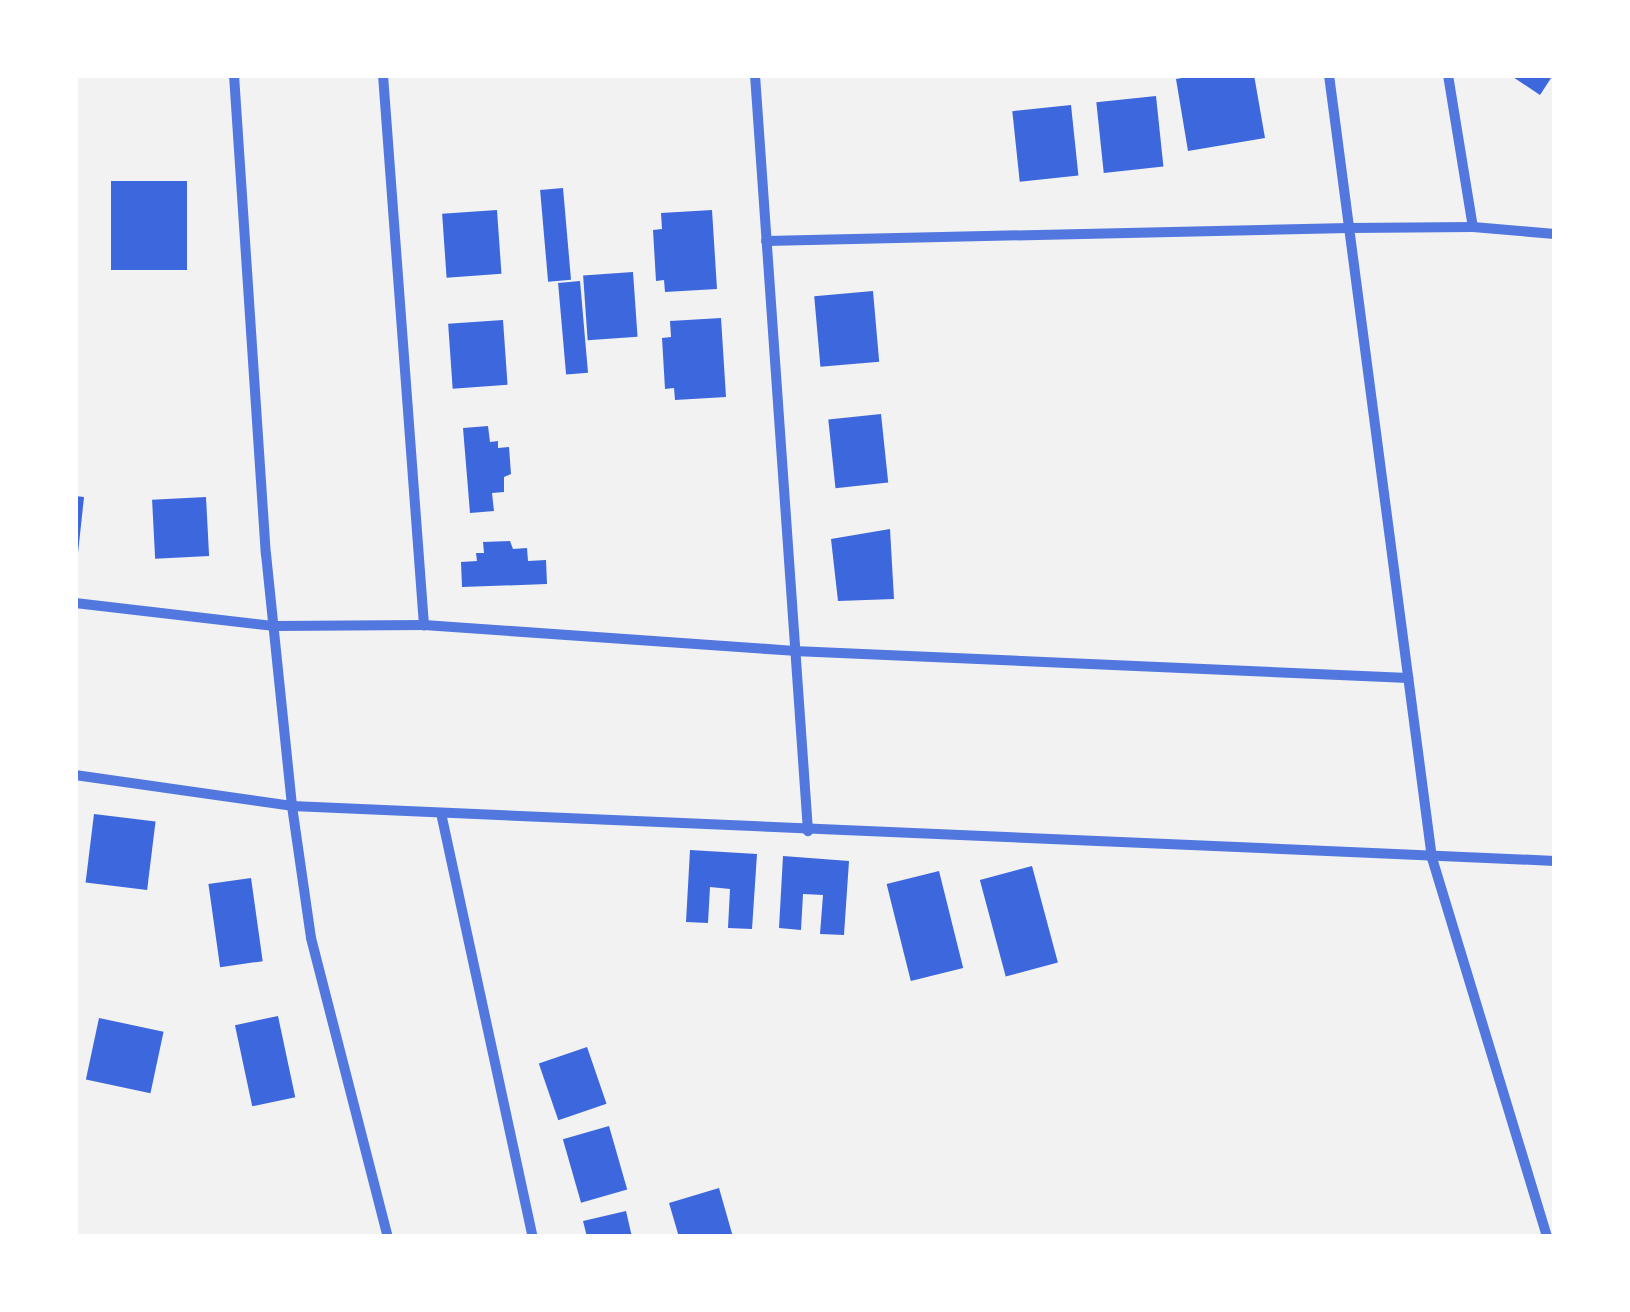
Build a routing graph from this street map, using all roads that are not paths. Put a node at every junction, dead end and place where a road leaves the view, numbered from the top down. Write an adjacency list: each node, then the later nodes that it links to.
1 (234, 75): 12 (street)
2 (383, 75): 11 (street)
3 (754, 75): 9 (street)
4 (1329, 75): 7 (street)
5 (1448, 75): 6 (street)
6 (1474, 227): 7 (street); 8 (street)
7 (1349, 228): 9 (street); 14 (street)
8 (1555, 234)
9 (766, 241): 13 (street)
10 (75, 603): 12 (street)
11 (424, 625): 12 (street); 13 (street)
12 (275, 626): 16 (street)
13 (794, 651): 14 (street); 18 (street)
14 (1408, 678): 19 (street)
15 (75, 775): 16 (street)
16 (292, 806): 17 (street); 21 (street)
17 (441, 813): 18 (street); 22 (street)
18 (808, 831): 19 (street)
19 (1432, 858): 20 (street); 23 (street)
20 (1555, 861)
21 (388, 1237)
22 (533, 1237)
23 (1547, 1237)

